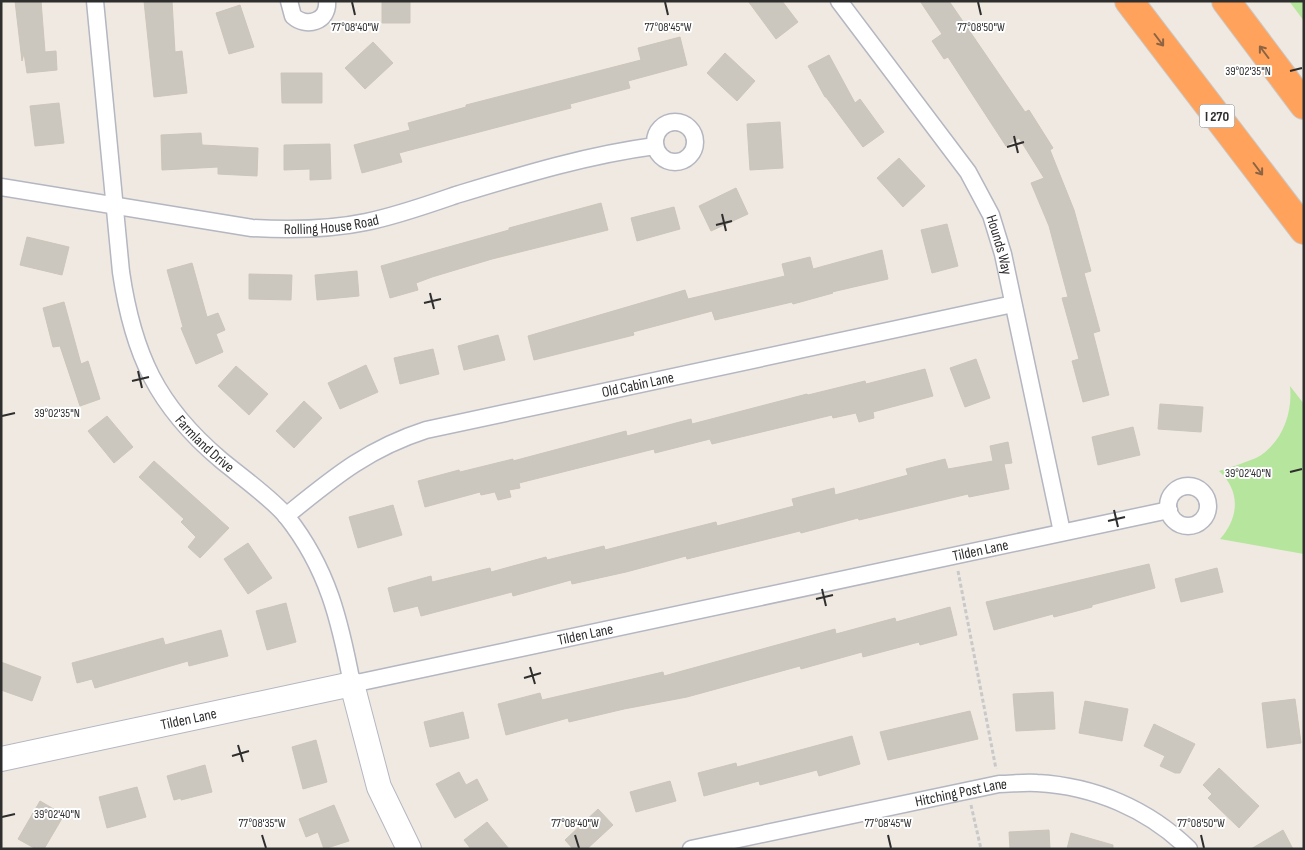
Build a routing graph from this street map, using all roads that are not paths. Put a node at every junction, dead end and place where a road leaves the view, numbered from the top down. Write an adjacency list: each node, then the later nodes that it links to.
1 (95, 1): 10 (street, Farmland Drive)
2 (289, 1): 3 (street)
3 (327, 1)
4 (839, 1): 12 (street, Hounds Way)
5 (1130, 1): 11 (highway, I 270, one-way to 11)
6 (1226, 1): 7 (highway, one-way to 6)
7 (1304, 105)
8 (655, 146): 10 (street, Rolling House Road)
9 (1, 187): 10 (street, Rolling House Road)
10 (114, 206): 14 (street, Farmland Drive)
11 (1304, 230)
12 (1013, 304): 14 (street, Old Cabin Lane); 15 (street, Hounds Way)
13 (1169, 510): 15 (street, Tilden Lane)
14 (286, 516): 16 (street, Farmland Drive)
15 (1062, 532): 16 (street, Tilden Lane)
16 (352, 684): 17 (street, Tilden Lane); 18 (street, Farmland Drive)
17 (1, 759)
18 (409, 849)
19 (691, 849): 20 (street, Hitching Post Lane)
20 (1190, 849)

